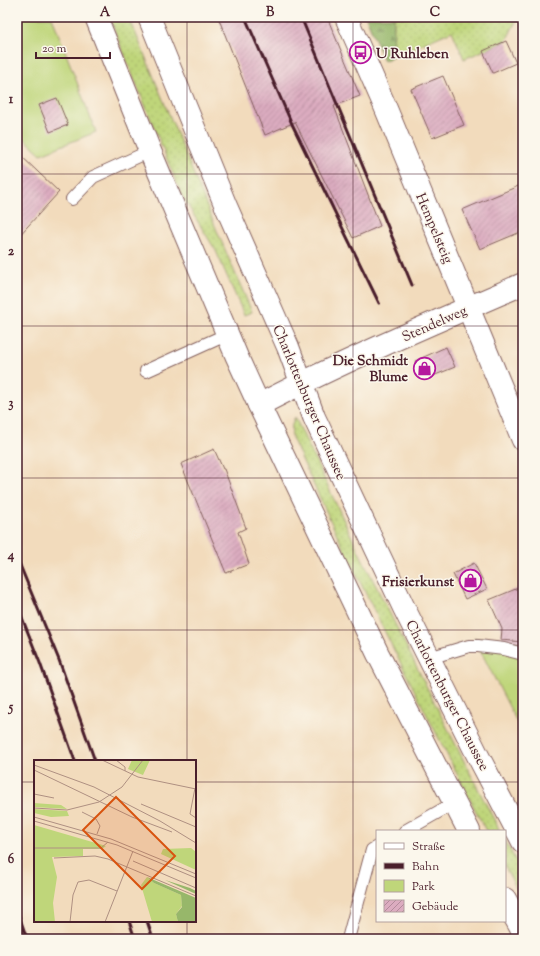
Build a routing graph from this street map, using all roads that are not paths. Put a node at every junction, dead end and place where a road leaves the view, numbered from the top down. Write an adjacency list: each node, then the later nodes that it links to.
1 (96, 17): 4 (main road)
2 (149, 17): 10 (main road, Charlottenburger Chaussee)
3 (346, 17): 7 (main road, Hempelsteig)
4 (150, 151): 5 (lane); 8 (main road)
5 (72, 199)
6 (523, 284): 7 (main road, Stendelweg)
7 (468, 307): 10 (main road, Stendelweg); 12 (main road, Hempelsteig)
8 (228, 334): 9 (lane); 11 (main road)
9 (146, 371)
10 (301, 383): 11 (main road, Stendelweg); 14 (main road, Charlottenburger Chaussee)
11 (259, 405): 15 (main road)
12 (523, 440)
13 (523, 654): 14 (lane)
14 (429, 658): 18 (main road, Charlottenburger Chaussee)
15 (454, 803): 16 (lane); 17 (main road)
16 (407, 830)
17 (468, 830)
18 (523, 842)
19 (376, 848): 22 (lane)
20 (506, 901): 21 (main road)
21 (523, 932)
22 (348, 939)

